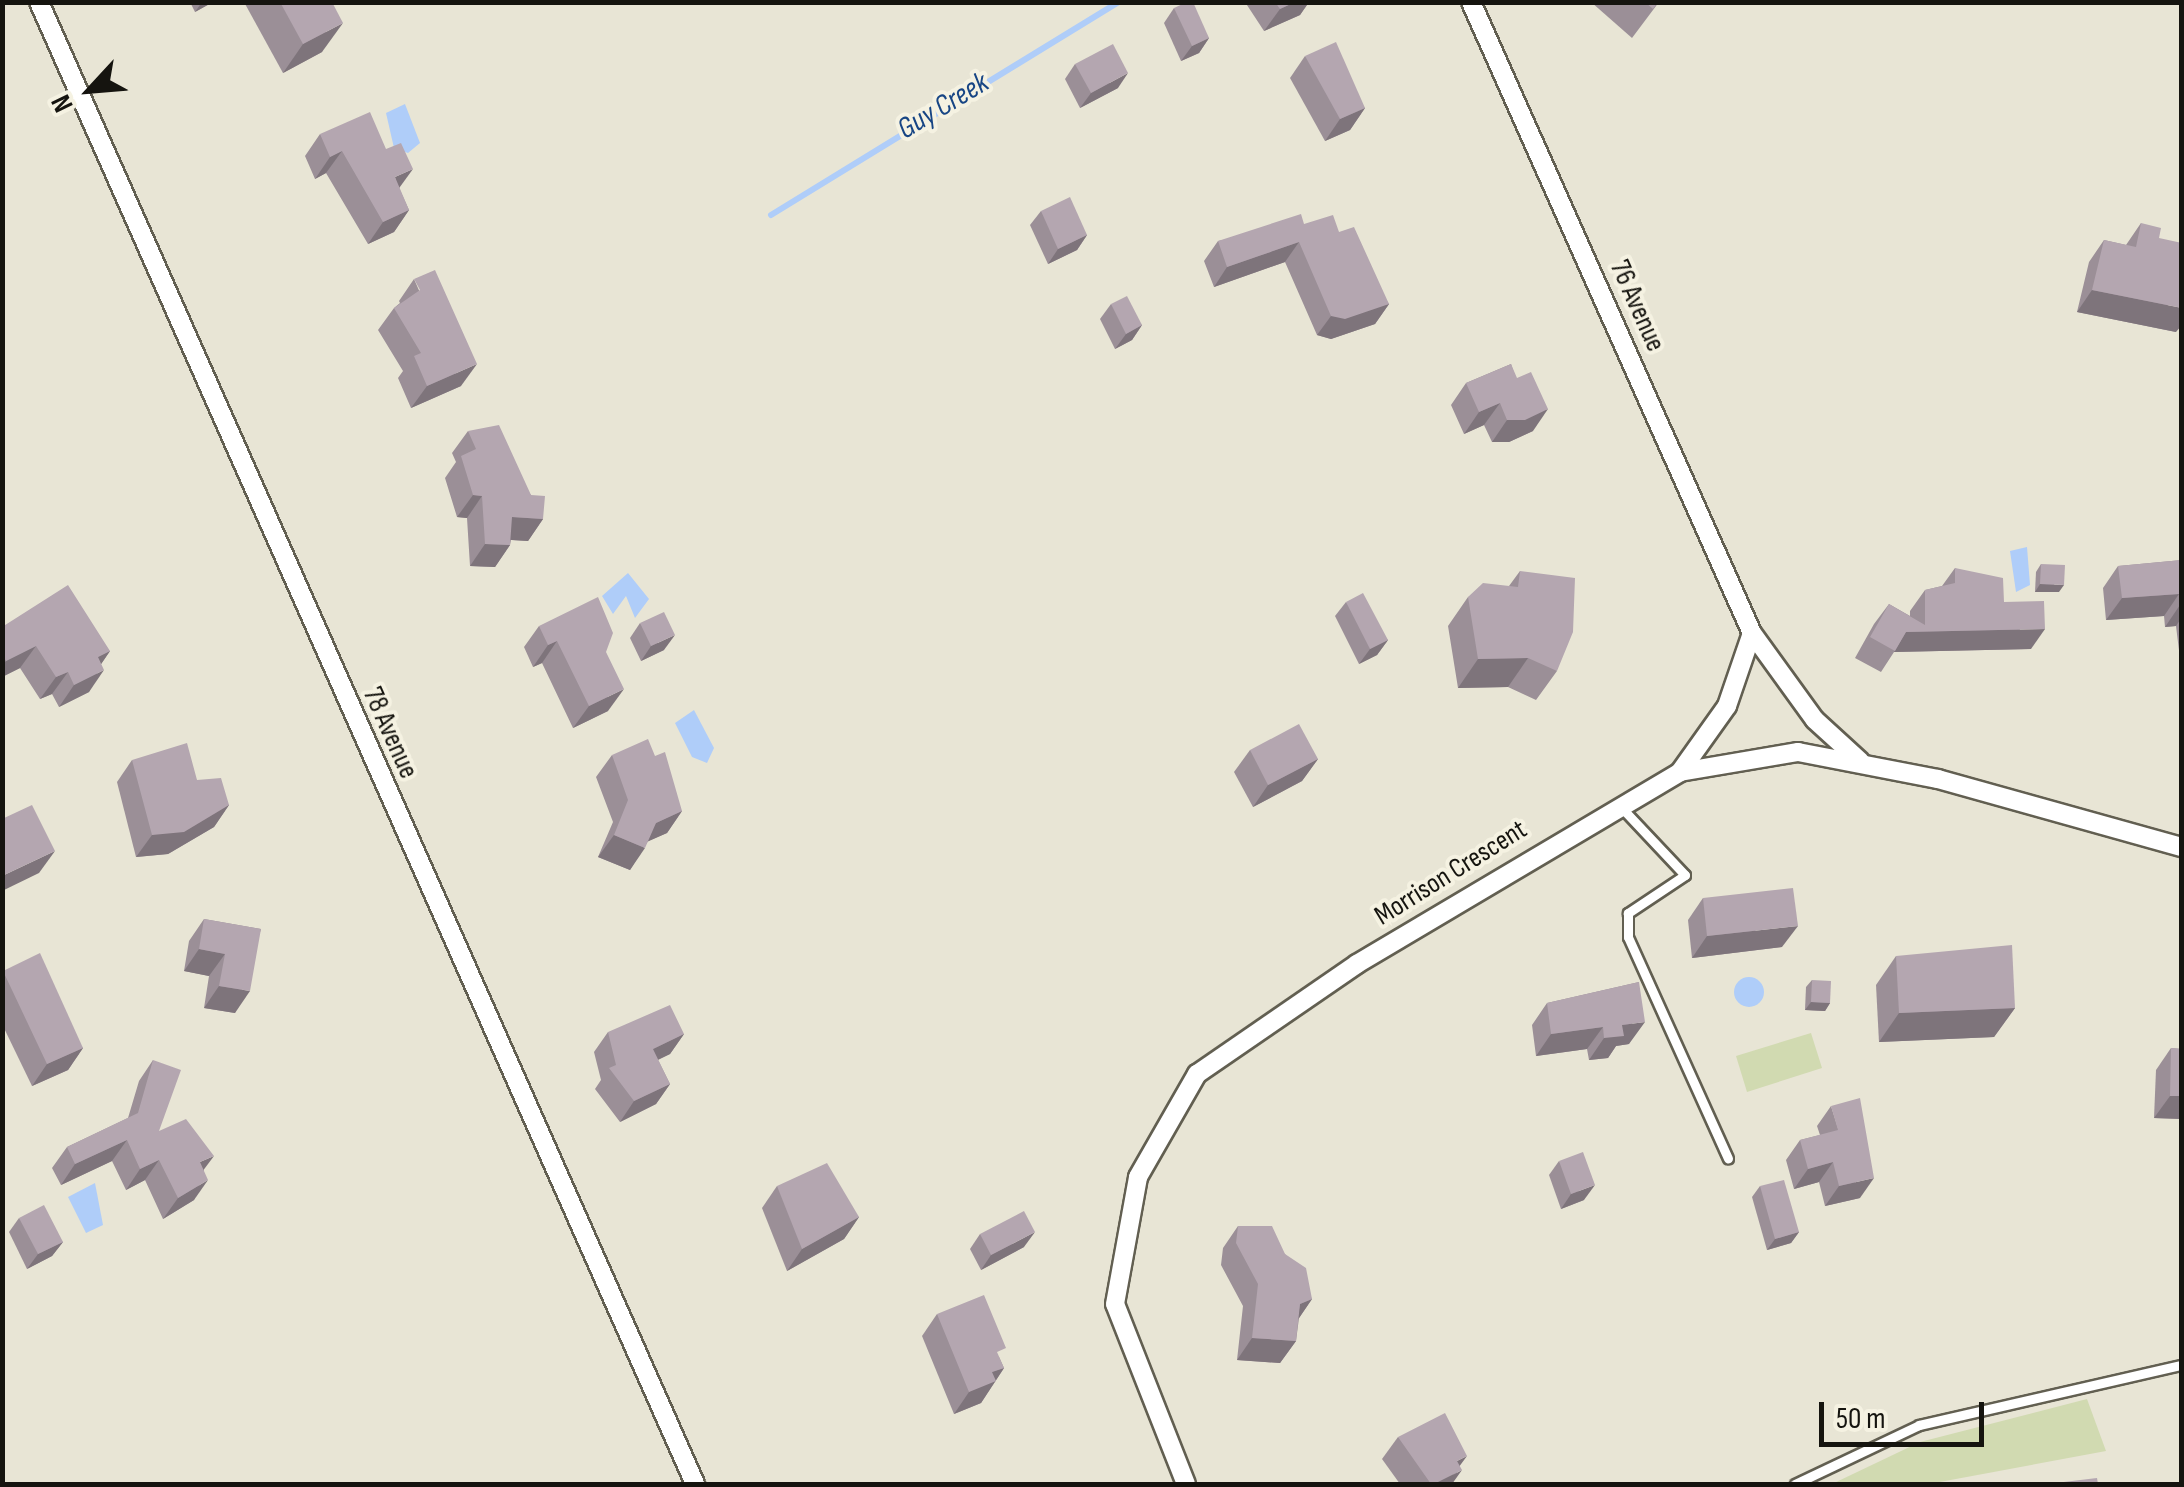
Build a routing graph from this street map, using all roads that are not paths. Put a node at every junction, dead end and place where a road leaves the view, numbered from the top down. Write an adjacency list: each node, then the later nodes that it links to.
1 (39, 2): 10 (street, 78 Avenue)
2 (1470, 2): 3 (street, 76 Avenue)
3 (1752, 633): 4 (street, 76 Avenue); 5 (street)
4 (1860, 761): 5 (street, Morrison Crescent); 7 (street, Morrison Crescent)
5 (1680, 772): 6 (street, Morrison Crescent)
6 (1617, 803): 8 (lane); 11 (street, Morrison Crescent)
7 (2182, 847)
8 (1728, 1158)
9 (2182, 1365): 12 (lane)
10 (695, 1484)
11 (1186, 1484)
12 (1795, 1484)

